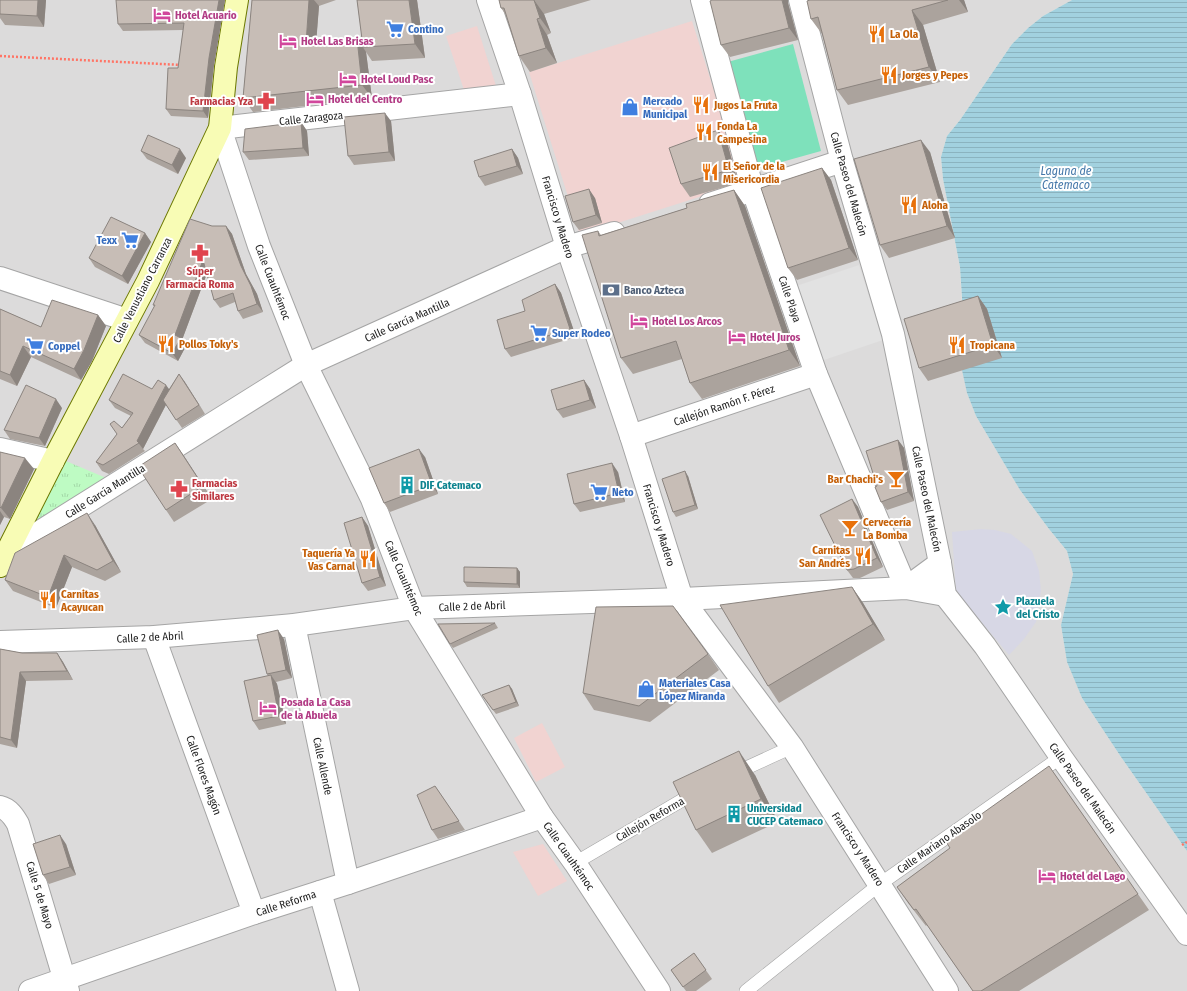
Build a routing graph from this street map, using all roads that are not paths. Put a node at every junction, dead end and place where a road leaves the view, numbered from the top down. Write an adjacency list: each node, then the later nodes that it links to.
1 (237, 0): 6 (street, Calle Venustiano Carranza)
2 (488, 0): 5 (street, Francisco y Madero)
3 (702, 0): 8 (street, Calle Playa)
4 (800, 0): 7 (street, Calle Paseo del Malecón)
5 (520, 94): 6 (street, Calle Zaragoza); 11 (street, Francisco y Madero)
6 (220, 128): 13 (street, Calle Venustiano Carranza); 14 (street, Calle Cuauhtémoc)
7 (842, 161): 8 (street); 20 (street, Calle Paseo del Malecón)
8 (753, 191): 9 (street); 15 (street, Calle Playa)
9 (694, 209)
10 (634, 227): 11 (street, Calle García Mantilla)
11 (567, 248): 14 (street, Calle García Mantilla); 16 (street, Francisco y Madero)
12 (0, 278): 13 (street)
13 (127, 320): 18 (street, Calle Venustiano Carranza)
14 (306, 365): 19 (street, Calle García Mantilla); 24 (street, Calle Cuauhtémoc)
15 (816, 374): 16 (street, Callejón Ramón F. Pérez); 21 (street, Calle Playa)
16 (631, 436): 23 (street, Francisco y Madero)
17 (0, 449): 18 (street)
18 (53, 461): 19 (street, Calle Venustiano Carranza)
19 (3, 559)
20 (940, 563): 21 (street); 22 (street, Calle Paseo del Malecón)
21 (906, 588): 22 (street, Calle 2 de Abril); 23 (street, Calle 2 de Abril)
22 (945, 595): 29 (street, Calle Paseo del Malecón)
23 (682, 599): 24 (street, Calle 2 de Abril); 28 (street, Francisco y Madero)
24 (414, 608): 25 (street, Calle 2 de Abril); 33 (street, Calle Cuauhtémoc)
25 (294, 625): 26 (street, Calle 2 de Abril); 35 (street, Calle Allende)
26 (154, 637): 27 (street, Calle 2 de Abril); 38 (street, Calle Flores Magón)
27 (0, 642)
28 (792, 747): 30 (lane); 36 (street, Francisco y Madero)
29 (1061, 757): 36 (lane, Calle Mariano Abasolo); 39 (street, Calle Paseo del Malecón)
30 (724, 778)
31 (710, 784): 34 (lane, Callejón Reforma)
32 (0, 807): 40 (street, Calle 5 de Mayo)
33 (542, 817): 34 (street, Calle Cuauhtémoc); 35 (street, Calle Reforma)
34 (575, 863): 43 (street, Calle Cuauhtémoc)
35 (348, 883): 37 (street, Calle Reforma)
36 (880, 884): 44 (lane, Calle Mariano Abasolo); 45 (street, Francisco y Madero)
37 (320, 892): 38 (street, Calle Reforma); 42 (street)
38 (254, 913): 40 (street, Calle Reforma)
39 (1187, 934)
40 (66, 985): 41 (street, Calle Reforma)
41 (30, 991)
42 (348, 991)
43 (659, 991)
44 (746, 991)
45 (947, 991)

